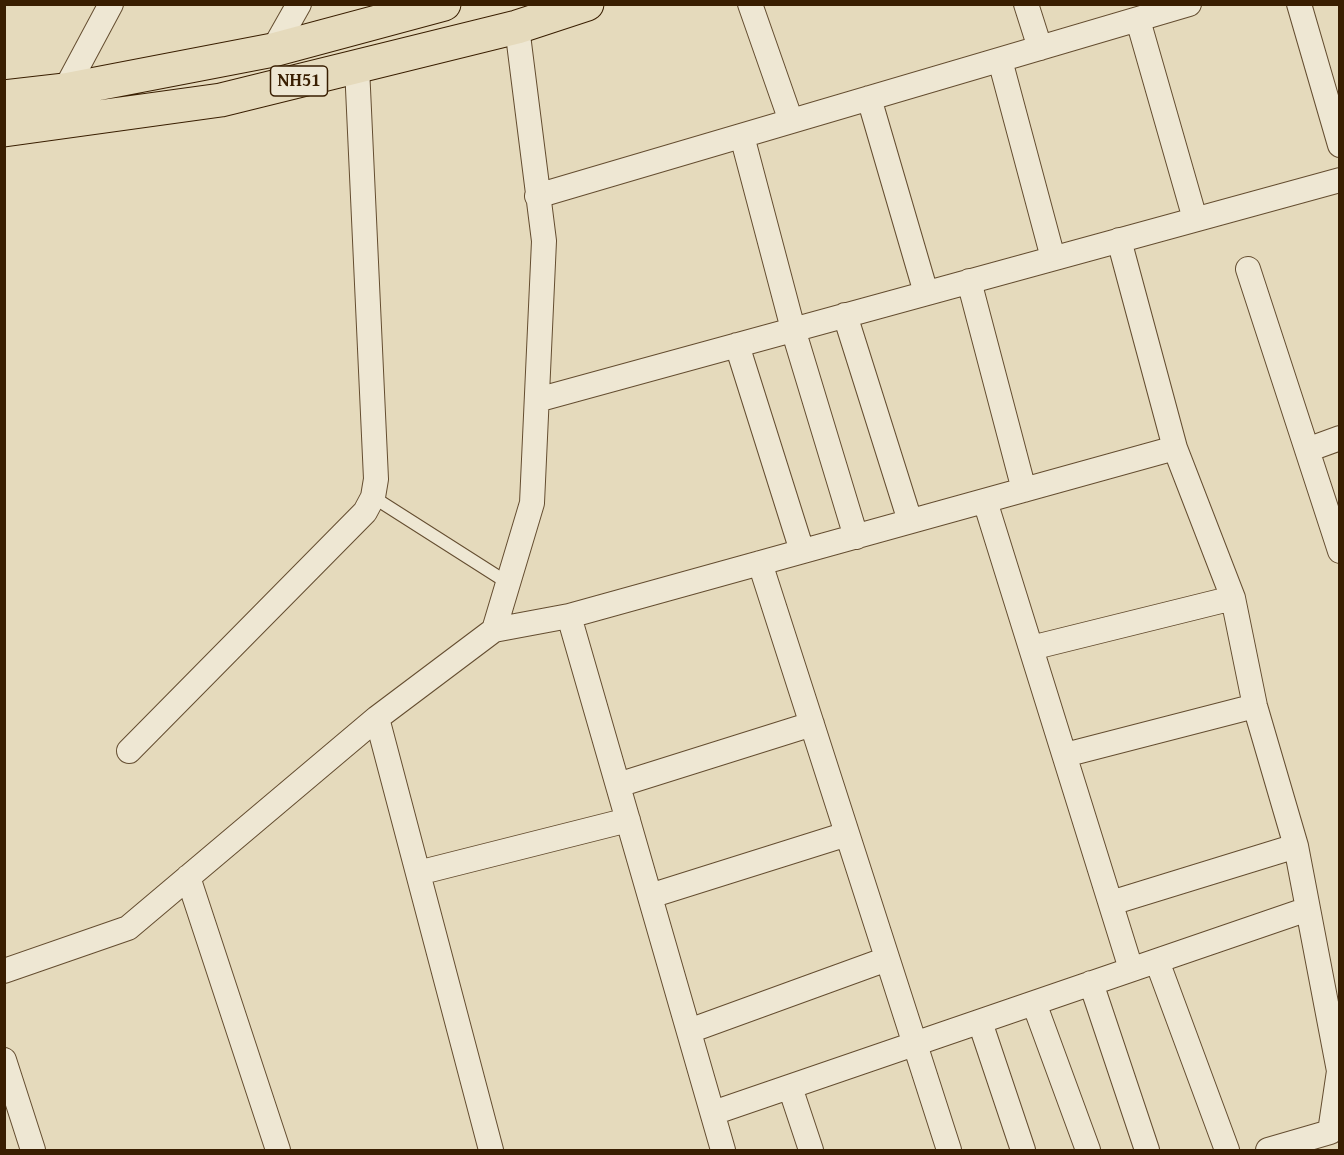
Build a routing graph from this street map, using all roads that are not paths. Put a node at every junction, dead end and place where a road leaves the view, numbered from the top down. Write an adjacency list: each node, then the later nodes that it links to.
1 (111, 4): 15 (street)
2 (299, 4): 12 (street)
3 (444, 4): 12 (highway, NH51)
4 (587, 4): 10 (highway, NH51)
5 (750, 4): 18 (street)
6 (1026, 4): 11 (street)
7 (1189, 4): 9 (street)
8 (1299, 4): 21 (street)
9 (1138, 20): 11 (street); 24 (street)
10 (517, 27): 14 (highway, NH51); 23 (street)
11 (1040, 48): 13 (street)
12 (273, 50): 15 (highway, NH51)
13 (1000, 60): 17 (street); 26 (street)
14 (357, 67): 19 (highway, NH51); 38 (street)
15 (65, 90): 16 (highway, NH51)
16 (4, 97)
17 (870, 98): 18 (street); 29 (street)
18 (791, 121): 20 (street)
19 (4, 130)
20 (742, 136): 23 (street); 31 (street)
21 (1340, 145)
22 (1340, 180): 24 (street)
23 (537, 196): 33 (street)
24 (1195, 219): 25 (street)
25 (1119, 240): 26 (street); 35 (street)
26 (1053, 258): 28 (street)
27 (1248, 269): 36 (street)
28 (969, 281): 29 (street); 37 (street)
29 (926, 293): 30 (street)
30 (845, 315): 31 (street); 40 (street)
31 (793, 329): 32 (street); 41 (street)
32 (737, 345): 33 (street); 42 (street)
33 (537, 400): 45 (street)
34 (1340, 438): 36 (street)
35 (1175, 448): 37 (street); 46 (street)
36 (1307, 450): 43 (street)
37 (1024, 490): 39 (street)
38 (373, 497): 45 (lane); 53 (street)
39 (985, 501): 40 (street); 49 (street)
40 (910, 521): 41 (street)
41 (856, 537): 42 (street)
42 (802, 551): 44 (street)
43 (1340, 551)
44 (760, 563): 47 (street); 52 (street)
45 (508, 583): 48 (street)
46 (1233, 598): 49 (street); 50 (street)
47 (569, 616): 48 (street); 55 (street)
48 (494, 630): 51 (street)
49 (1031, 648): 54 (street)
50 (1255, 706): 54 (street); 58 (street)
51 (377, 718): 59 (street); 60 (street)
52 (812, 724): 55 (street); 57 (street)
53 (129, 751)
54 (1065, 755): 62 (street)
55 (618, 785): 56 (street)
56 (628, 820): 59 (street); 61 (street)
57 (847, 834): 61 (street); 64 (street)
58 (1296, 846): 62 (street); 63 (street)
59 (418, 873): 78 (street)
60 (188, 877): 67 (street); 77 (street)
61 (650, 896): 71 (street)
62 (1111, 903): 66 (street)
63 (1308, 909): 65 (street); 86 (street)
64 (887, 959): 71 (street); 72 (street)
65 (1157, 961): 66 (street); 85 (street)
66 (1131, 969): 68 (street)
67 (4, 971)
68 (1091, 983): 69 (street); 84 (street)
69 (1034, 1003): 70 (street); 83 (street)
70 (980, 1022): 72 (street); 82 (street)
71 (689, 1032): 75 (street)
72 (914, 1044): 74 (street); 81 (street)
73 (4, 1060): 76 (street)
74 (790, 1087): 75 (street); 80 (street)
75 (713, 1113): 79 (street)
76 (33, 1150)
77 (278, 1150)
78 (492, 1150)
79 (723, 1150)
80 (811, 1150)
81 (949, 1150)
82 (1023, 1150)
83 (1088, 1150)
84 (1147, 1150)
85 (1227, 1150)
86 (1268, 1150)

